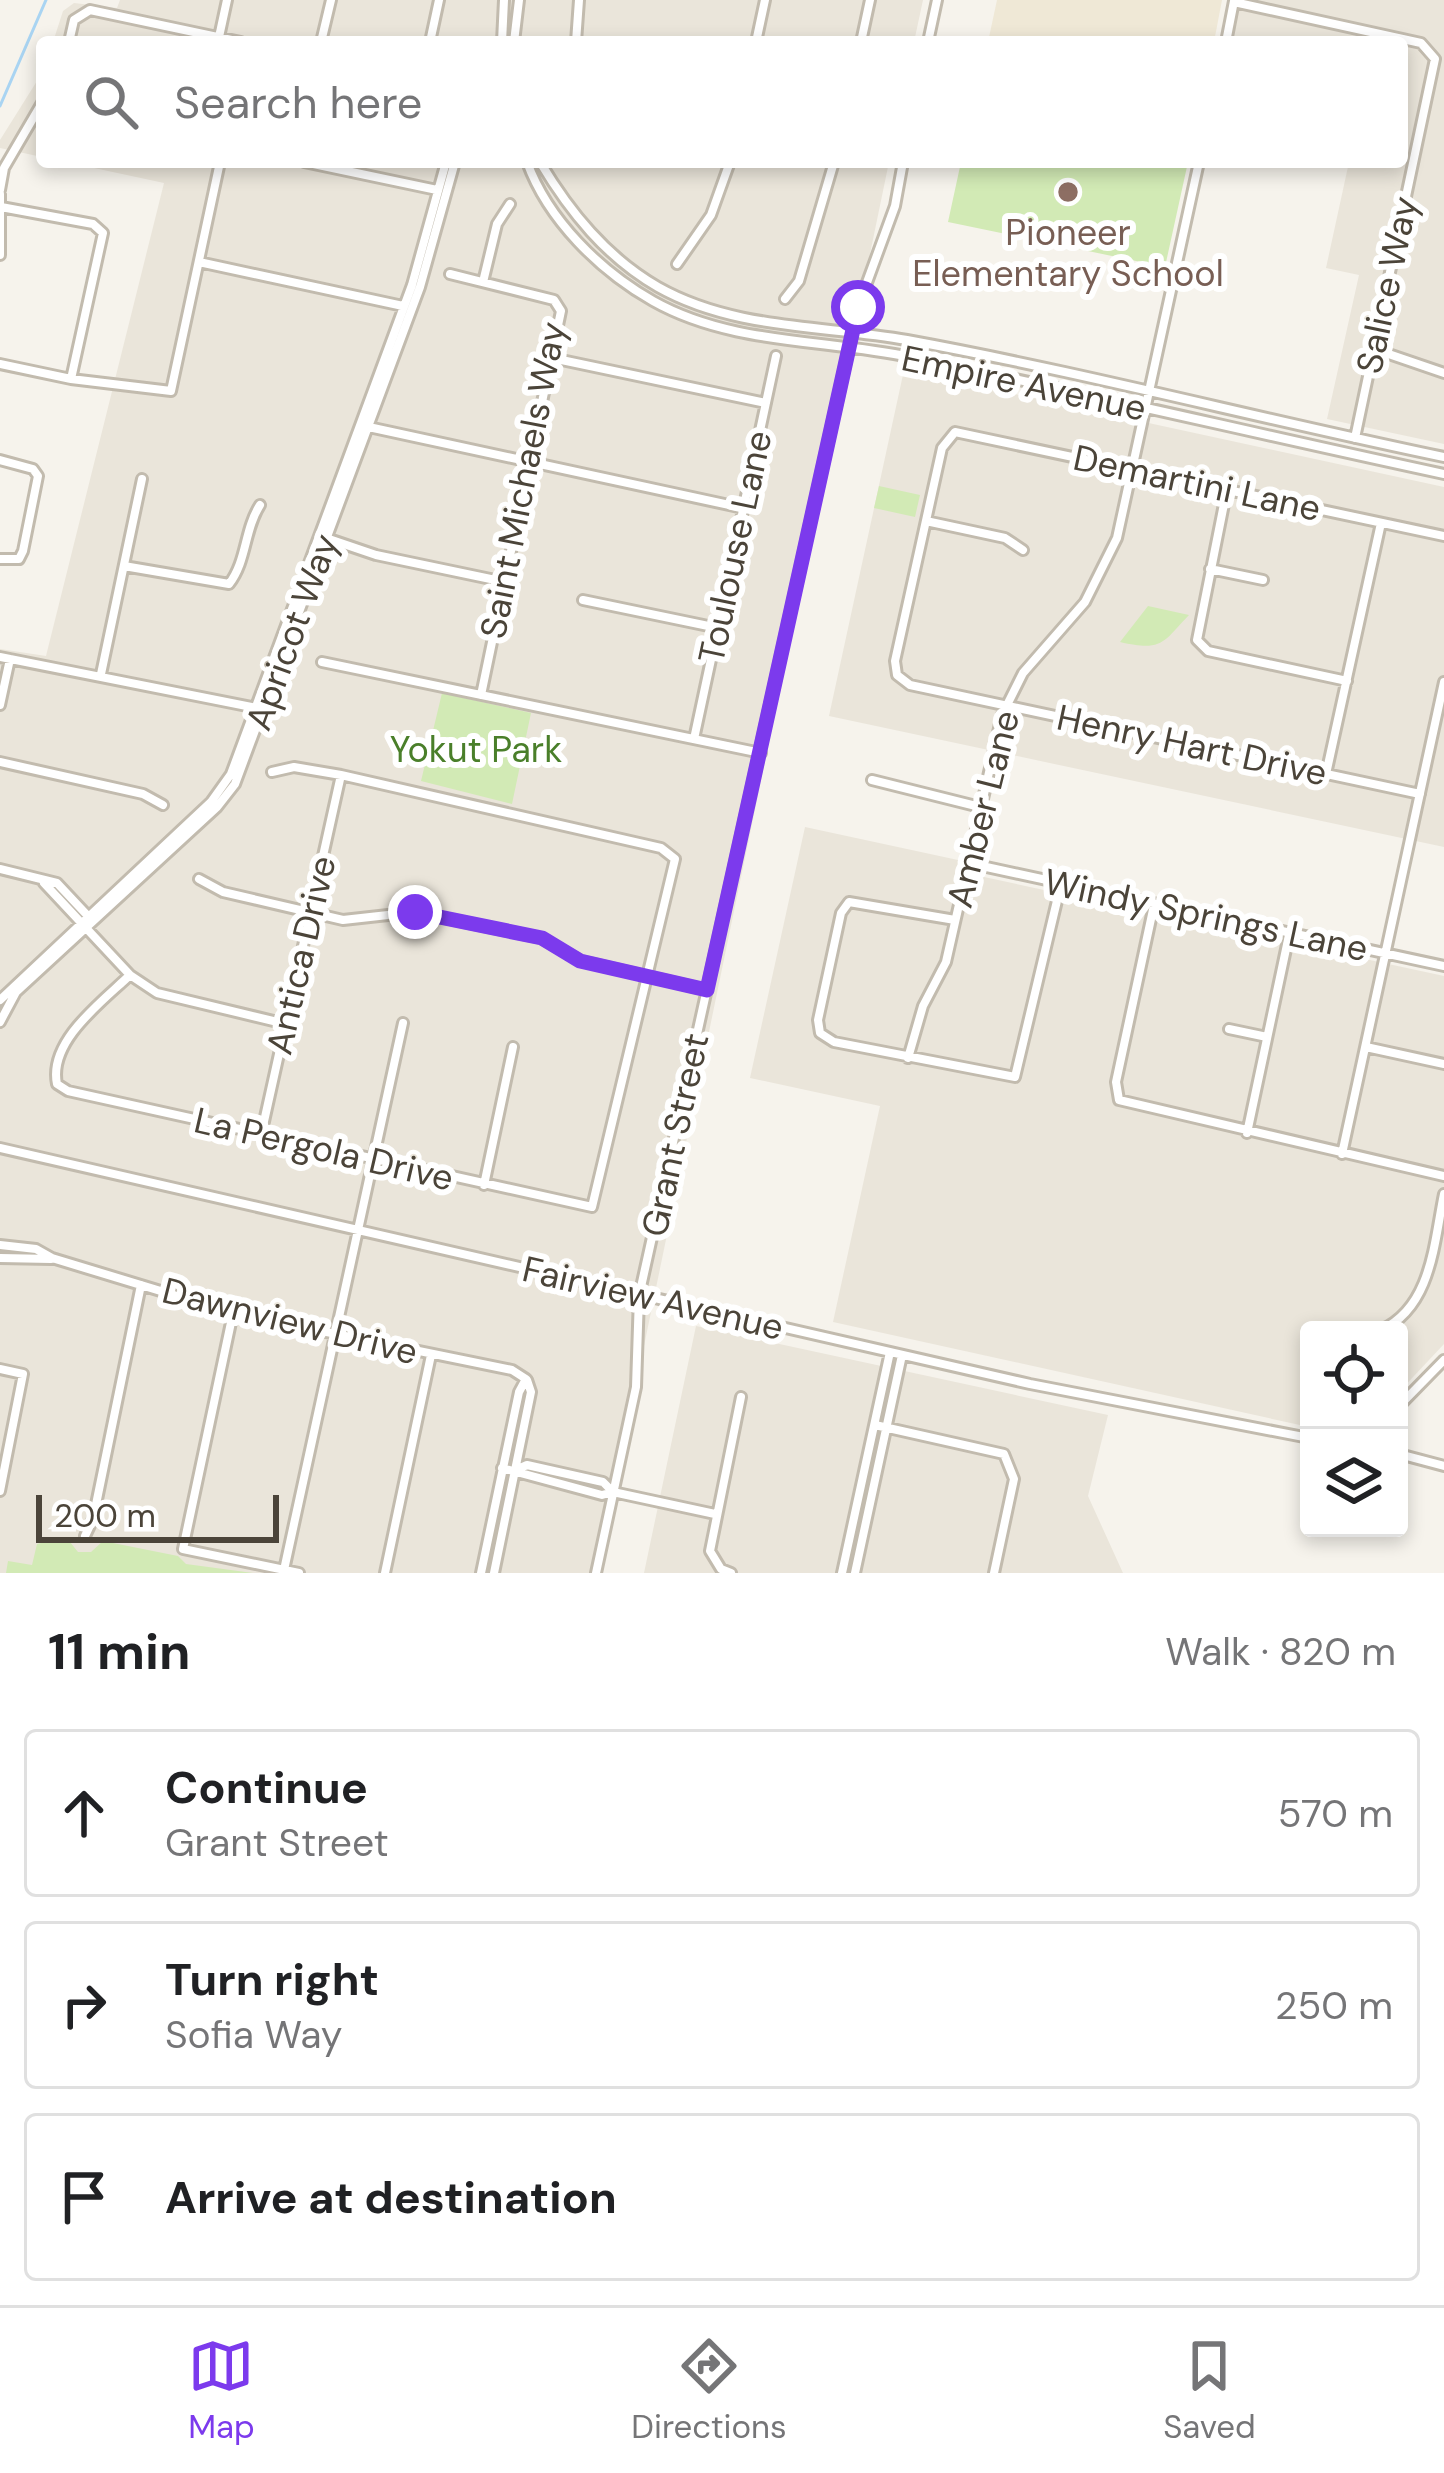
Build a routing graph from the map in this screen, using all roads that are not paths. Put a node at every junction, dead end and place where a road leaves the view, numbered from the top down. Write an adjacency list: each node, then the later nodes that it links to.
1 (227, 0): 15 (street)
2 (331, 0): 16 (street)
3 (439, 0): 17 (street)
4 (504, 0): 18 (street)
5 (519, 0): 19 (street)
6 (579, 0): 20 (street)
7 (765, 0): 21 (street)
8 (870, 0): 22 (street)
9 (937, 0): 23 (street)
10 (1234, 1): 24 (street); 25 (street, Salice Way)
11 (122, 3): 12 (street)
12 (119, 16): 13 (street); 14 (street)
13 (71, 36)
14 (214, 36)
15 (219, 36)
16 (322, 36)
17 (431, 36)
18 (502, 36)
19 (515, 36)
20 (576, 36)
21 (756, 36)
22 (862, 36)
23 (929, 36)
24 (1227, 36)
25 (1386, 36)
26 (1408, 41): 51 (street, Salice Way)
27 (36, 113): 39 (street)
28 (219, 168): 43 (street)
29 (333, 168): 38 (street)
30 (445, 168): 38 (street, Apricot Way)
31 (452, 168): 38 (street, Apricot Way)
32 (530, 168): 50 (street, Empire Avenue)
33 (544, 168): 49 (street, Empire Avenue)
34 (728, 168): 44 (street)
35 (832, 168): 47 (street)
36 (902, 168): 49 (street)
37 (1198, 168): 57 (street, Amber Lane)
38 (440, 190): 48 (street, Apricot Way)
39 (0, 192): 41 (street)
40 (510, 204): 46 (street)
41 (1, 207): 42 (street); 56 (street)
42 (0, 255)
43 (199, 262): 48 (street); 56 (street)
44 (676, 264)
45 (450, 274): 46 (street, Saint Michaels Way)
46 (483, 282): 53 (street, Saint Michaels Way)
47 (785, 299)
48 (408, 307): 60 (street, Apricot Way)
49 (853, 334): 50 (street, Grant Street); 57 (street, Empire Avenue)
50 (850, 349): 59 (street, Empire Avenue); 93 (street, Grant Street)
51 (1373, 349): 55 (street); 61 (street, Salice Way)
52 (776, 356): 58 (street, Toulouse Lane)
53 (552, 358): 58 (street); 64 (street, Saint Michaels Way)
54 (0, 364): 56 (street)
55 (1444, 373)
56 (71, 379)
57 (1149, 393): 59 (street, Amber Lane); 61 (street, Empire Avenue)
58 (766, 403): 70 (street, Toulouse Lane)
59 (1145, 409): 65 (street, Amber Lane); 66 (street, Empire Avenue)
60 (364, 427): 64 (street); 74 (street, Apricot Way)
61 (1354, 438): 62 (street, Empire Avenue)
62 (1444, 457)
63 (0, 460): 76 (street)
64 (530, 462): 70 (street); 80 (street, Saint Michaels Way)
65 (1132, 468): 68 (street, Demartini Lane); 71 (street, Demartini Lane); 90 (street, Amber Lane)
66 (1444, 474)
67 (142, 478): 77 (street)
68 (1226, 489): 72 (street, Demartini Lane); 78 (street)
69 (260, 506): 77 (street)
70 (743, 508): 82 (street, Toulouse Lane)
71 (926, 521): 75 (street); 90 (street, Henry Hart Drive)
72 (1381, 523): 73 (street, Demartini Lane); 86 (street)
73 (1444, 536)
74 (323, 537): 80 (street); 91 (street, Apricot Way)
75 (1023, 550)
76 (0, 559)
77 (124, 566): 85 (street)
78 (1210, 568): 79 (street); 86 (street)
79 (1263, 580)
80 (505, 582): 88 (street, Saint Michaels Way)
81 (584, 600): 82 (street)
82 (718, 628): 92 (street, Toulouse Lane)
83 (5, 658): 85 (street); 89 (street)
84 (322, 662): 88 (street)
85 (100, 674): 91 (street)
86 (1346, 681): 96 (street)
87 (1444, 682): 99 (street)
88 (481, 695): 92 (street)
89 (0, 705)
90 (1006, 705): 96 (street, Henry Hart Drive); 101 (street, Amber Lane)
91 (259, 708): 109 (street, Apricot Way)
92 (694, 739): 93 (street)
93 (762, 753): 115 (street, Grant Street)
94 (0, 762): 100 (street)
95 (272, 772): 97 (street)
96 (1326, 774): 99 (street, Henry Hart Drive)
97 (341, 775): 107 (street, Antica Drive); 114 (street)
98 (872, 780): 101 (street)
99 (1420, 794): 111 (street)
100 (163, 805)
101 (980, 807): 102 (street, Amber Lane)
102 (968, 863): 105 (street, Windy Springs Lane); 108 (street, Amber Lane)
103 (0, 869): 109 (street)
104 (199, 879): 107 (street)
105 (1060, 884): 106 (street, Windy Springs Lane); 124 (street)
106 (1154, 905): 110 (street, Windy Springs Lane); 126 (street)
107 (311, 913): 114 (street); 119 (street, Antica Drive)
108 (956, 920): 124 (street, Amber Lane); 124 (street)
109 (84, 921): 113 (street); 116 (street, Apricot Way); 117 (street, Apricot Way)
110 (1290, 934): 111 (street, Windy Springs Lane); 121 (street)
111 (1386, 953): 112 (street, Windy Springs Lane); 123 (street)
112 (1444, 966)
113 (130, 975): 119 (street); 127 (street, La Pergola Drive)
114 (646, 976): 115 (street); 132 (street, La Pergola Drive)
115 (707, 990): 139 (street, Grant Street)
116 (0, 1000)
117 (0, 1022)
118 (403, 1023): 130 (street)
119 (286, 1024): 127 (street, Antica Drive)
120 (1229, 1029): 121 (street)
121 (1267, 1037): 126 (street)
122 (513, 1047): 132 (street)
123 (1366, 1047): 125 (street); 129 (street)
124 (908, 1058)
125 (1444, 1064)
126 (1247, 1133): 129 (street)
127 (261, 1135): 130 (street, La Pergola Drive)
128 (0, 1148): 134 (street, Fairview Avenue)
129 (1342, 1154): 131 (street)
130 (371, 1160): 132 (street, La Pergola Drive); 134 (street)
131 (1444, 1176)
132 (484, 1185)
133 (1444, 1194): 141 (street)
134 (356, 1230): 139 (street, Fairview Avenue); 142 (street)
135 (0, 1245): 137 (street, Dawnview Drive)
136 (0, 1258): 137 (street, Dawnview Drive)
137 (52, 1258): 138 (street, Dawnview Drive)
138 (141, 1285): 140 (street, Dawnview Drive); 161 (street)
139 (639, 1296): 143 (street, Fairview Avenue); 159 (street, Grant Street)
140 (233, 1313): 142 (street, Dawnview Drive); 162 (street)
141 (1394, 1321)
142 (333, 1333): 144 (street, Dawnview Drive); 162 (street)
143 (890, 1352): 145 (street, Fairview Avenue); 151 (street)
144 (431, 1355): 148 (street, Dawnview Drive); 164 (street)
145 (902, 1355): 152 (street); 153 (street, Fairview Avenue)
146 (1444, 1360): 150 (street)
147 (0, 1369): 158 (street)
148 (526, 1379): 156 (street); 157 (street)
149 (742, 1397): 160 (street)
150 (1408, 1397)
151 (874, 1425): 152 (street); 169 (street)
152 (887, 1427): 170 (street); 171 (street)
153 (1300, 1436)
154 (1408, 1456): 155 (street)
155 (1444, 1466)
156 (502, 1468): 157 (street); 165 (street)
157 (514, 1470): 159 (street); 166 (street)
158 (0, 1491)
159 (613, 1492): 160 (street); 167 (street, Grant Street)
160 (715, 1514): 168 (street)
161 (85, 1536)
162 (284, 1570): 163 (street)
163 (299, 1573)
164 (385, 1573)
165 (481, 1573)
166 (494, 1573)
167 (596, 1573)
168 (731, 1573)
169 (842, 1573)
170 (855, 1573)
171 (994, 1573)

